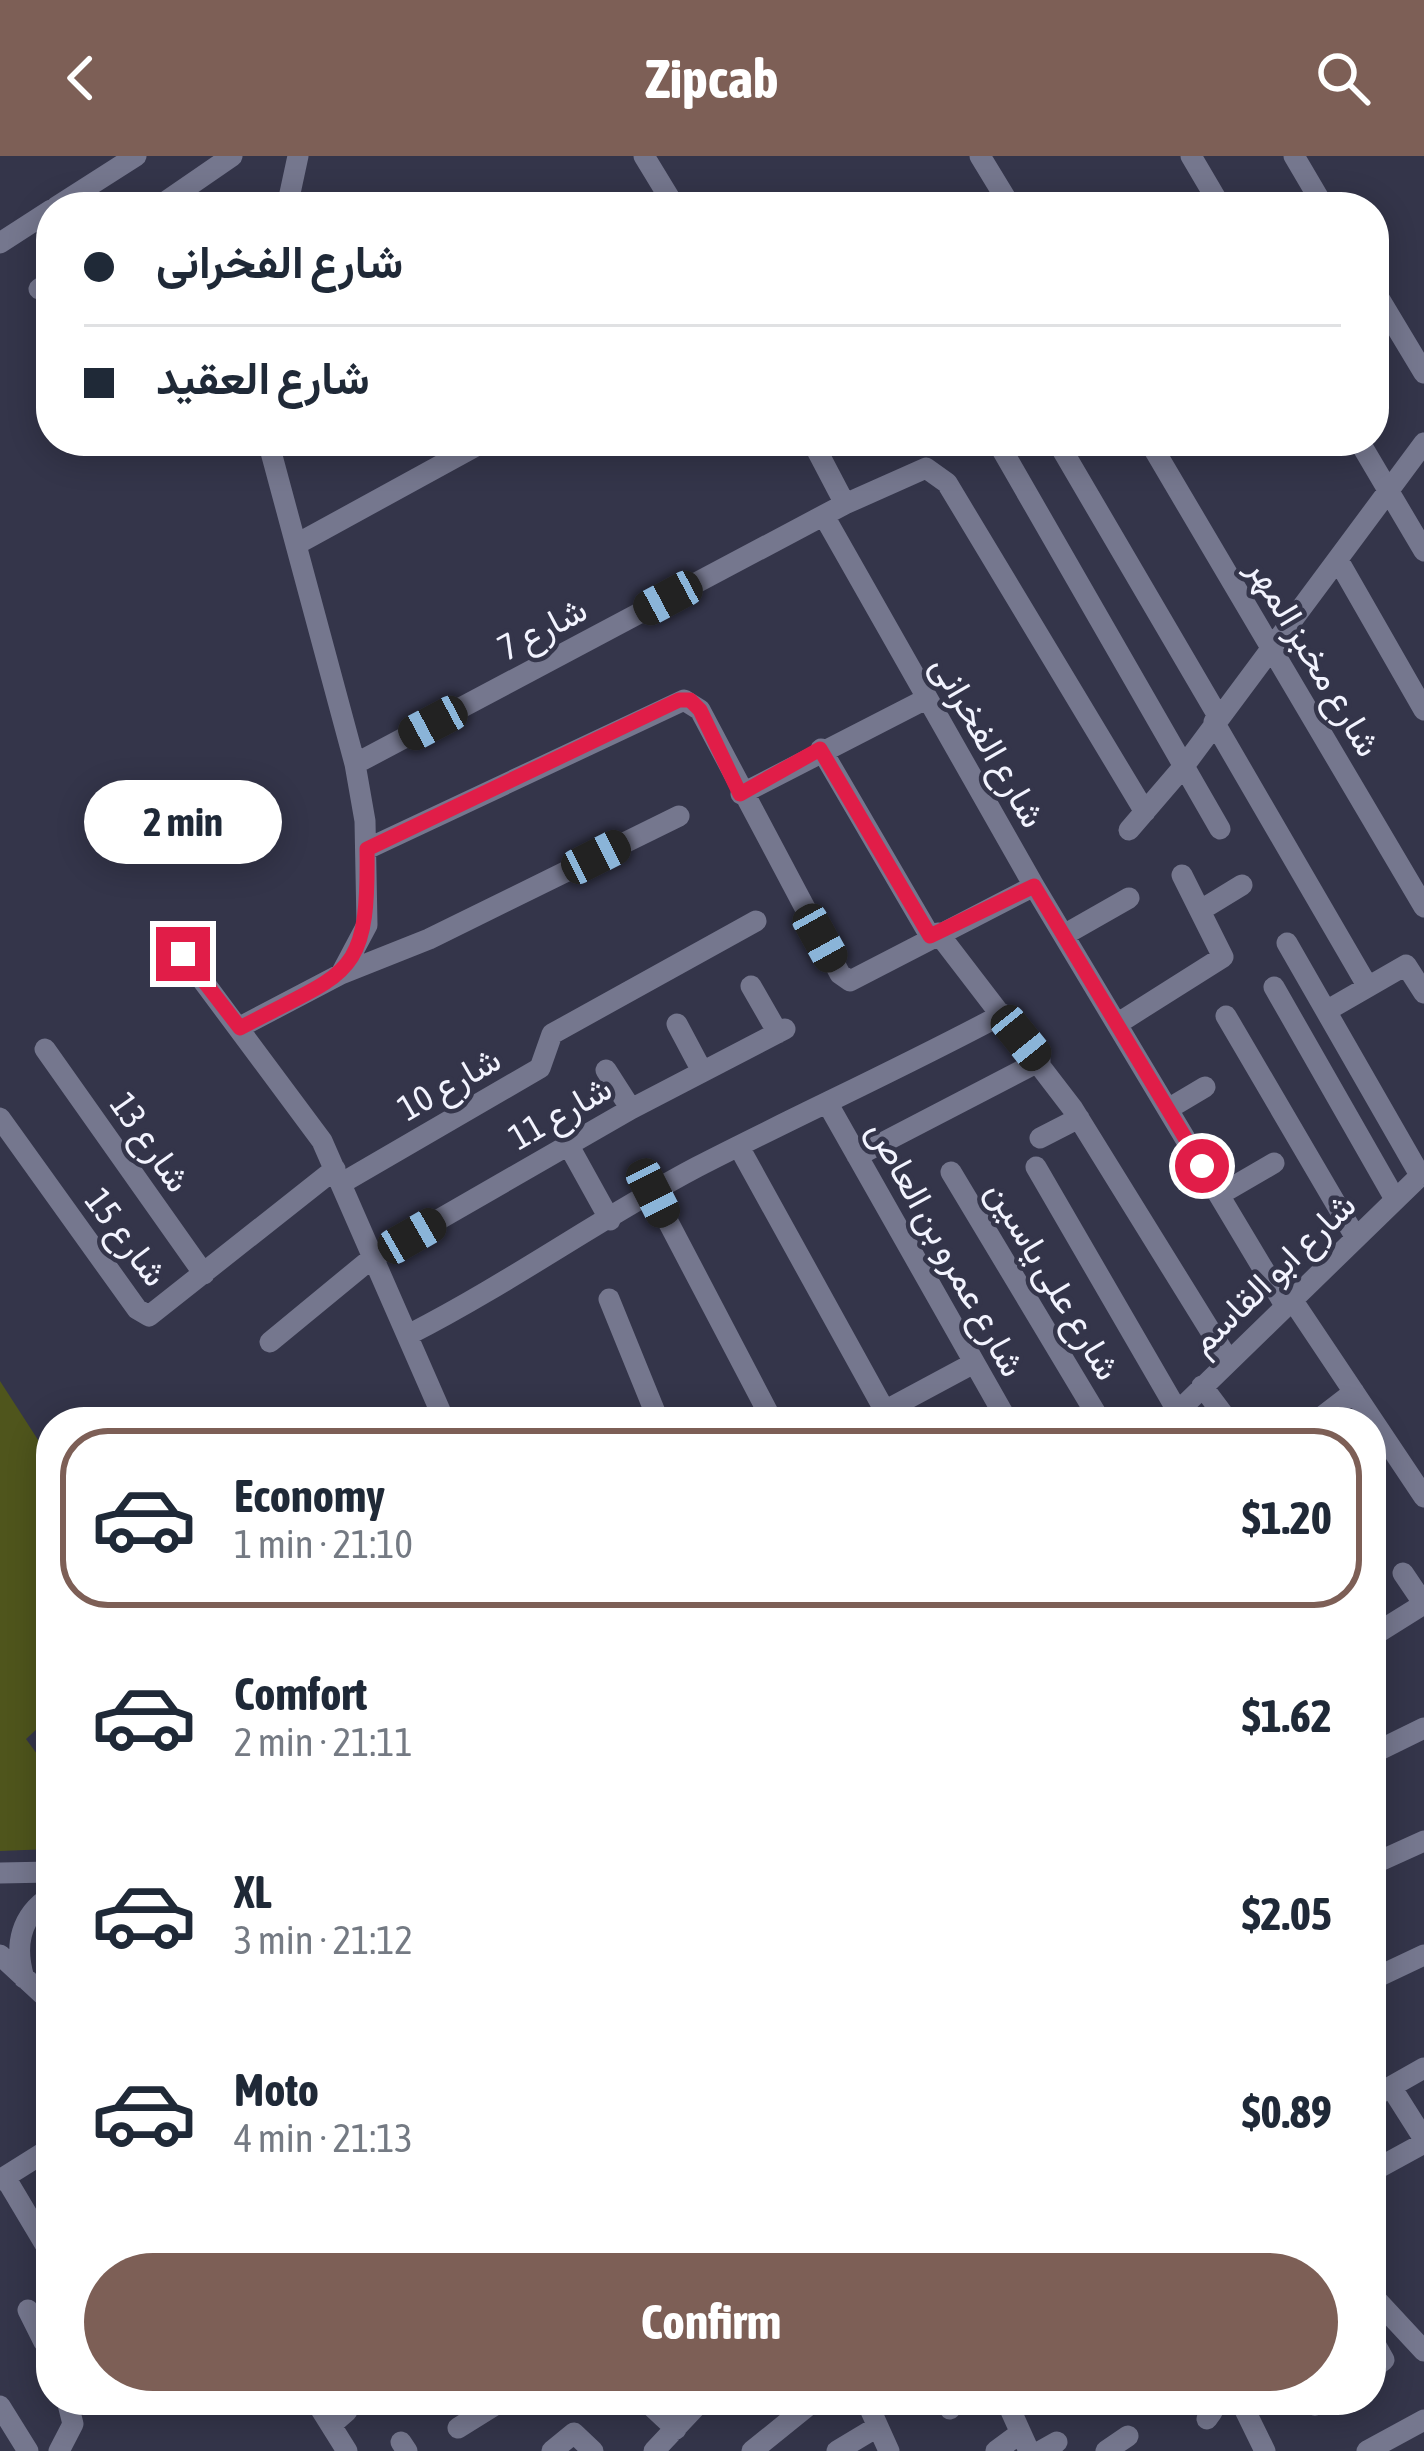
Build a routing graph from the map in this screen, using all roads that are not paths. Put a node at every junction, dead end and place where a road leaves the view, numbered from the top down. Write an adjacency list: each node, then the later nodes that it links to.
1 (136, 156): 8 (street)
2 (232, 156): 9 (street)
3 (298, 156): 10 (street)
4 (644, 156): 11 (street)
5 (980, 156): 12 (street)
6 (1191, 156): 13 (street)
7 (1294, 156): 14 (street)
8 (80, 192)
9 (180, 192)
10 (290, 192)
11 (667, 192)
12 (1002, 192)
13 (1212, 192)
14 (1315, 192)
15 (36, 220): 16 (street)
16 (0, 243)
17 (1389, 315): 18 (street)
18 (1424, 373)
19 (1424, 443): 27 (street)
20 (272, 456): 30 (street)
21 (458, 456): 30 (street)
22 (820, 456): 28 (street)
23 (1007, 456): 39 (street)
24 (1066, 456): 36 (street)
25 (1158, 456): 33 (street, شارع مخبز المهر)
26 (1368, 456): 27 (street)
27 (1390, 493): 31 (street); 32 (street)
28 (844, 504): 29 (street, شارع 7); 41 (street, شارع 7)
29 (824, 515): 34 (street, شارع الفخرانى); 38 (street, شارع 7)
30 (297, 544): 38 (street)
31 (1424, 550)
32 (1338, 560): 33 (street); 35 (street)
33 (1271, 648): 36 (street); 50 (street, شارع مخبز المهر)
34 (926, 699): 37 (street); 48 (street, شارع الفخرانى)
35 (1424, 710)
36 (1216, 719): 39 (street); 60 (street)
37 (820, 749): 40 (street); 53 (street)
38 (355, 764): 45 (street)
39 (1184, 766): 41 (street); 43 (street)
40 (740, 794): 45 (street); 53 (street)
41 (1144, 812): 44 (street)
42 (679, 816): 57 (street)
43 (1220, 829)
44 (1129, 830)
45 (367, 849): 57 (street)
46 (1182, 875): 51 (street)
47 (1242, 885): 51 (street)
48 (1034, 886): 53 (street); 54 (street, شارع الفخرانى)
49 (1129, 898): 54 (street)
50 (1424, 907)
51 (1202, 910): 66 (street)
52 (756, 921): 86 (street, شارع 10)
53 (934, 935): 63 (street)
54 (1064, 935): 66 (street, شارع الفخرانى)
55 (1287, 944): 62 (street)
56 (183, 954): 67 (street)
57 (341, 974): 67 (street)
58 (751, 986): 71 (street, شارع 11)
59 (1274, 987): 89 (street)
60 (1368, 987): 61 (street); 62 (street)
61 (1424, 993)
62 (1326, 1011): 85 (street)
63 (1003, 1015): 69 (street); 73 (street)
64 (1226, 1016): 91 (street)
65 (677, 1024): 71 (street)
66 (1117, 1024): 75 (street, شارع الفخرانى)
67 (240, 1028): 86 (street)
68 (45, 1049): 93 (street, شارع 13)
69 (1040, 1061): 77 (street); 81 (street)
70 (606, 1070): 74 (street)
71 (702, 1070): 74 (street, شارع 11)
72 (1205, 1088): 75 (street)
73 (829, 1106): 80 (street); 81 (street, شارع عمرو بن العاص)
74 (631, 1109): 79 (street, شارع 11)
75 (1168, 1109): 88 (street, شارع الفخرانى)
76 (0, 1118): 93 (street, شارع 15)
77 (1079, 1118): 78 (street); 98 (street)
78 (1040, 1138)
79 (569, 1146): 90 (street); 92 (street, شارع 11)
80 (739, 1147): 87 (street); 105 (street)
81 (857, 1156): 99 (street, شارع عمرو بن العاص)
82 (1274, 1162): 88 (street)
83 (1036, 1168): 109 (street)
84 (951, 1172): 108 (street, شارع على ياسين)
85 (1422, 1173): 89 (street, شارع ابو القاسم)
86 (338, 1176): 92 (street); 93 (street, شارع 15)
87 (653, 1193): 90 (street); 104 (street)
88 (1220, 1195): 95 (street, شارع الفخرانى)
89 (1395, 1199): 91 (street, شارع ابو القاسم)
90 (610, 1220): 96 (street)
91 (1356, 1238): 95 (street, شارع ابو القاسم)
92 (372, 1258): 96 (street); 97 (street, شارع 11)
93 (204, 1274)
94 (609, 1299): 103 (street)
95 (1289, 1304): 98 (street, شارع ابو القاسم); 101 (street, شارع الفخرانى)
96 (410, 1334): 102 (street)
97 (270, 1342)
98 (1229, 1361): 100 (street, شارع ابو القاسم)
99 (972, 1364): 106 (street); 107 (street, شارع عمرو بن العاص)
100 (1202, 1386): 110 (street, شارع ابو القاسم); 111 (street)
101 (1354, 1392): 112 (street); 113 (street, شارع الفخرانى)
102 (439, 1407)
103 (653, 1407)
104 (765, 1407)
105 (883, 1407)
106 (903, 1407)
107 (999, 1407)
108 (1092, 1407)
109 (1167, 1407)
110 (1182, 1407)
111 (1218, 1407)
112 (1334, 1407)
113 (1364, 1407)
114 (1386, 1440): 115 (street, شارع الفخرانى)
115 (1424, 1497)
116 (1403, 1573): 117 (street)
117 (1424, 1604): 118 (street)
118 (1386, 1628)
119 (1424, 1728): 120 (street)
120 (1386, 1747)
121 (1424, 1841): 122 (street)
122 (1386, 1858)
123 (36, 1872): 124 (street)
124 (0, 1873)
125 (36, 1913): 129 (street)
126 (0, 1955): 129 (street)
127 (1424, 1955): 128 (street)
128 (1386, 1972)
129 (24, 1978): 130 (street)
130 (36, 1989)
131 (1424, 2068): 132 (street)
132 (1386, 2089)
133 (1386, 2098): 134 (street)
134 (1424, 2141): 136 (street)
135 (36, 2158): 137 (street)
136 (1386, 2163)
137 (3, 2179): 138 (street)
138 (36, 2231)
139 (28, 2310): 141 (street)
140 (1386, 2310): 142 (street)
141 (36, 2324)
142 (1424, 2350)
143 (0, 2406): 161 (street)
144 (71, 2415): 162 (street)
145 (325, 2415): 155 (street)
146 (342, 2415): 155 (street)
147 (479, 2415): 157 (street)
148 (651, 2415): 160 (street)
149 (689, 2415): 160 (street)
150 (795, 2415): 166 (street)
151 (872, 2415): 156 (street)
152 (1012, 2415): 159 (street)
153 (1248, 2415): 171 (street)
154 (1424, 2420): 172 (street)
155 (331, 2425): 163 (street)
156 (877, 2427): 167 (street); 168 (street)
157 (458, 2428)
158 (1128, 2436): 170 (street)
159 (1024, 2443): 169 (street)
160 (663, 2444)
161 (28, 2451)
162 (59, 2451)
163 (347, 2451)
164 (552, 2451): 165 (street)
165 (593, 2451)
166 (752, 2451)
167 (837, 2451)
168 (889, 2451)
169 (996, 2451)
170 (1106, 2451)
171 (1264, 2451)
172 (1366, 2451)

